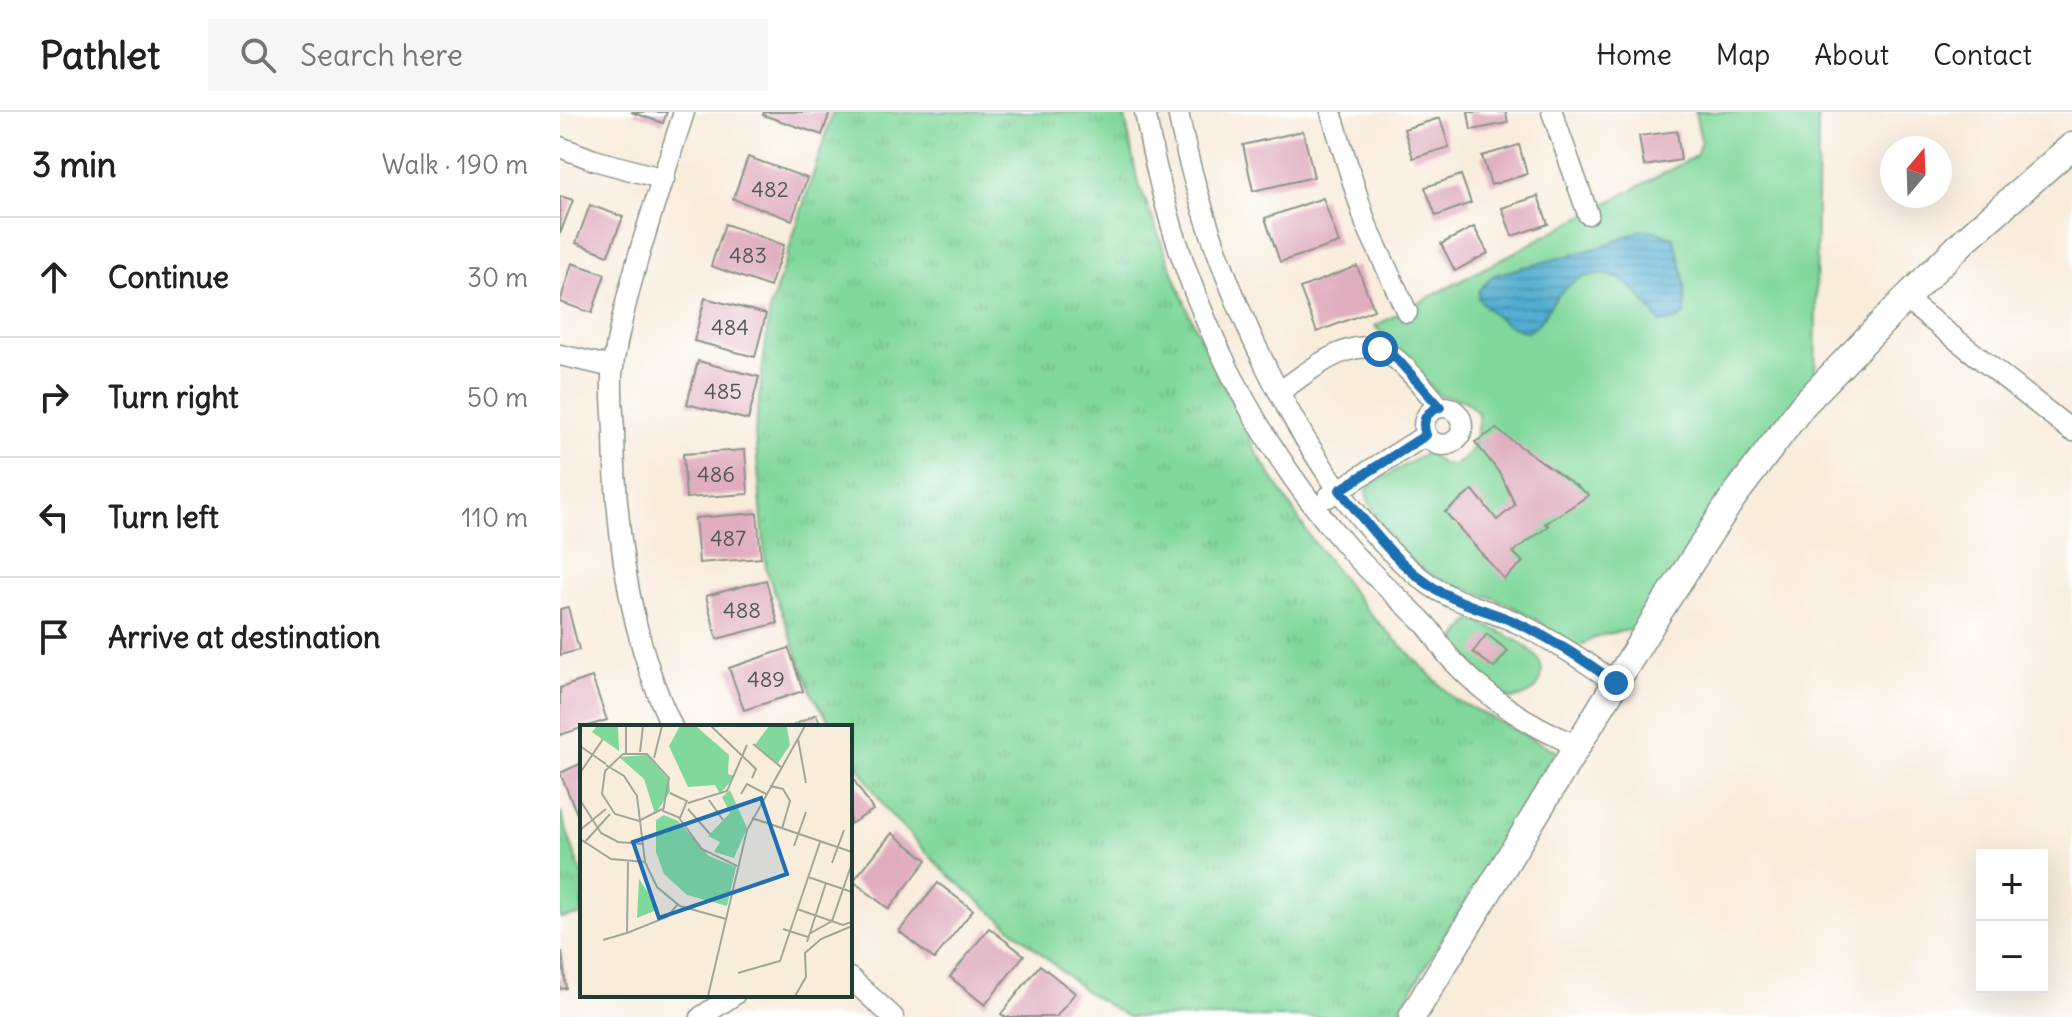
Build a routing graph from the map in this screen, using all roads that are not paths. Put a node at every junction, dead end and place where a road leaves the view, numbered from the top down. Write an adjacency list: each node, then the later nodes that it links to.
1 (684, 112): 8 (street)
2 (1145, 112): 19 (street)
3 (1178, 112): 14 (street)
4 (1331, 112): 11 (street)
5 (1552, 112): 9 (street)
6 (2072, 146): 10 (street)
7 (560, 147): 8 (street)
8 (664, 179): 13 (street)
9 (1588, 214)
10 (1905, 299): 16 (street); 22 (street)
11 (1407, 312)
12 (560, 355): 13 (street)
13 (613, 367): 23 (street)
14 (1280, 391): 15 (street); 18 (street)
15 (1440, 407): 17 (street); 17 (street)
16 (2072, 431)
17 (1426, 435): 18 (street)
18 (1340, 490): 19 (street); 20 (street)
19 (1315, 506): 21 (street)
20 (1448, 596): 21 (street); 22 (street)
21 (1426, 625): 24 (street)
22 (1616, 683): 24 (street)
23 (671, 725)
24 (1576, 745): 29 (street)
25 (852, 980): 28 (street)
26 (731, 997): 27 (street)
27 (701, 1017)
28 (893, 1017)
29 (1412, 1017)

